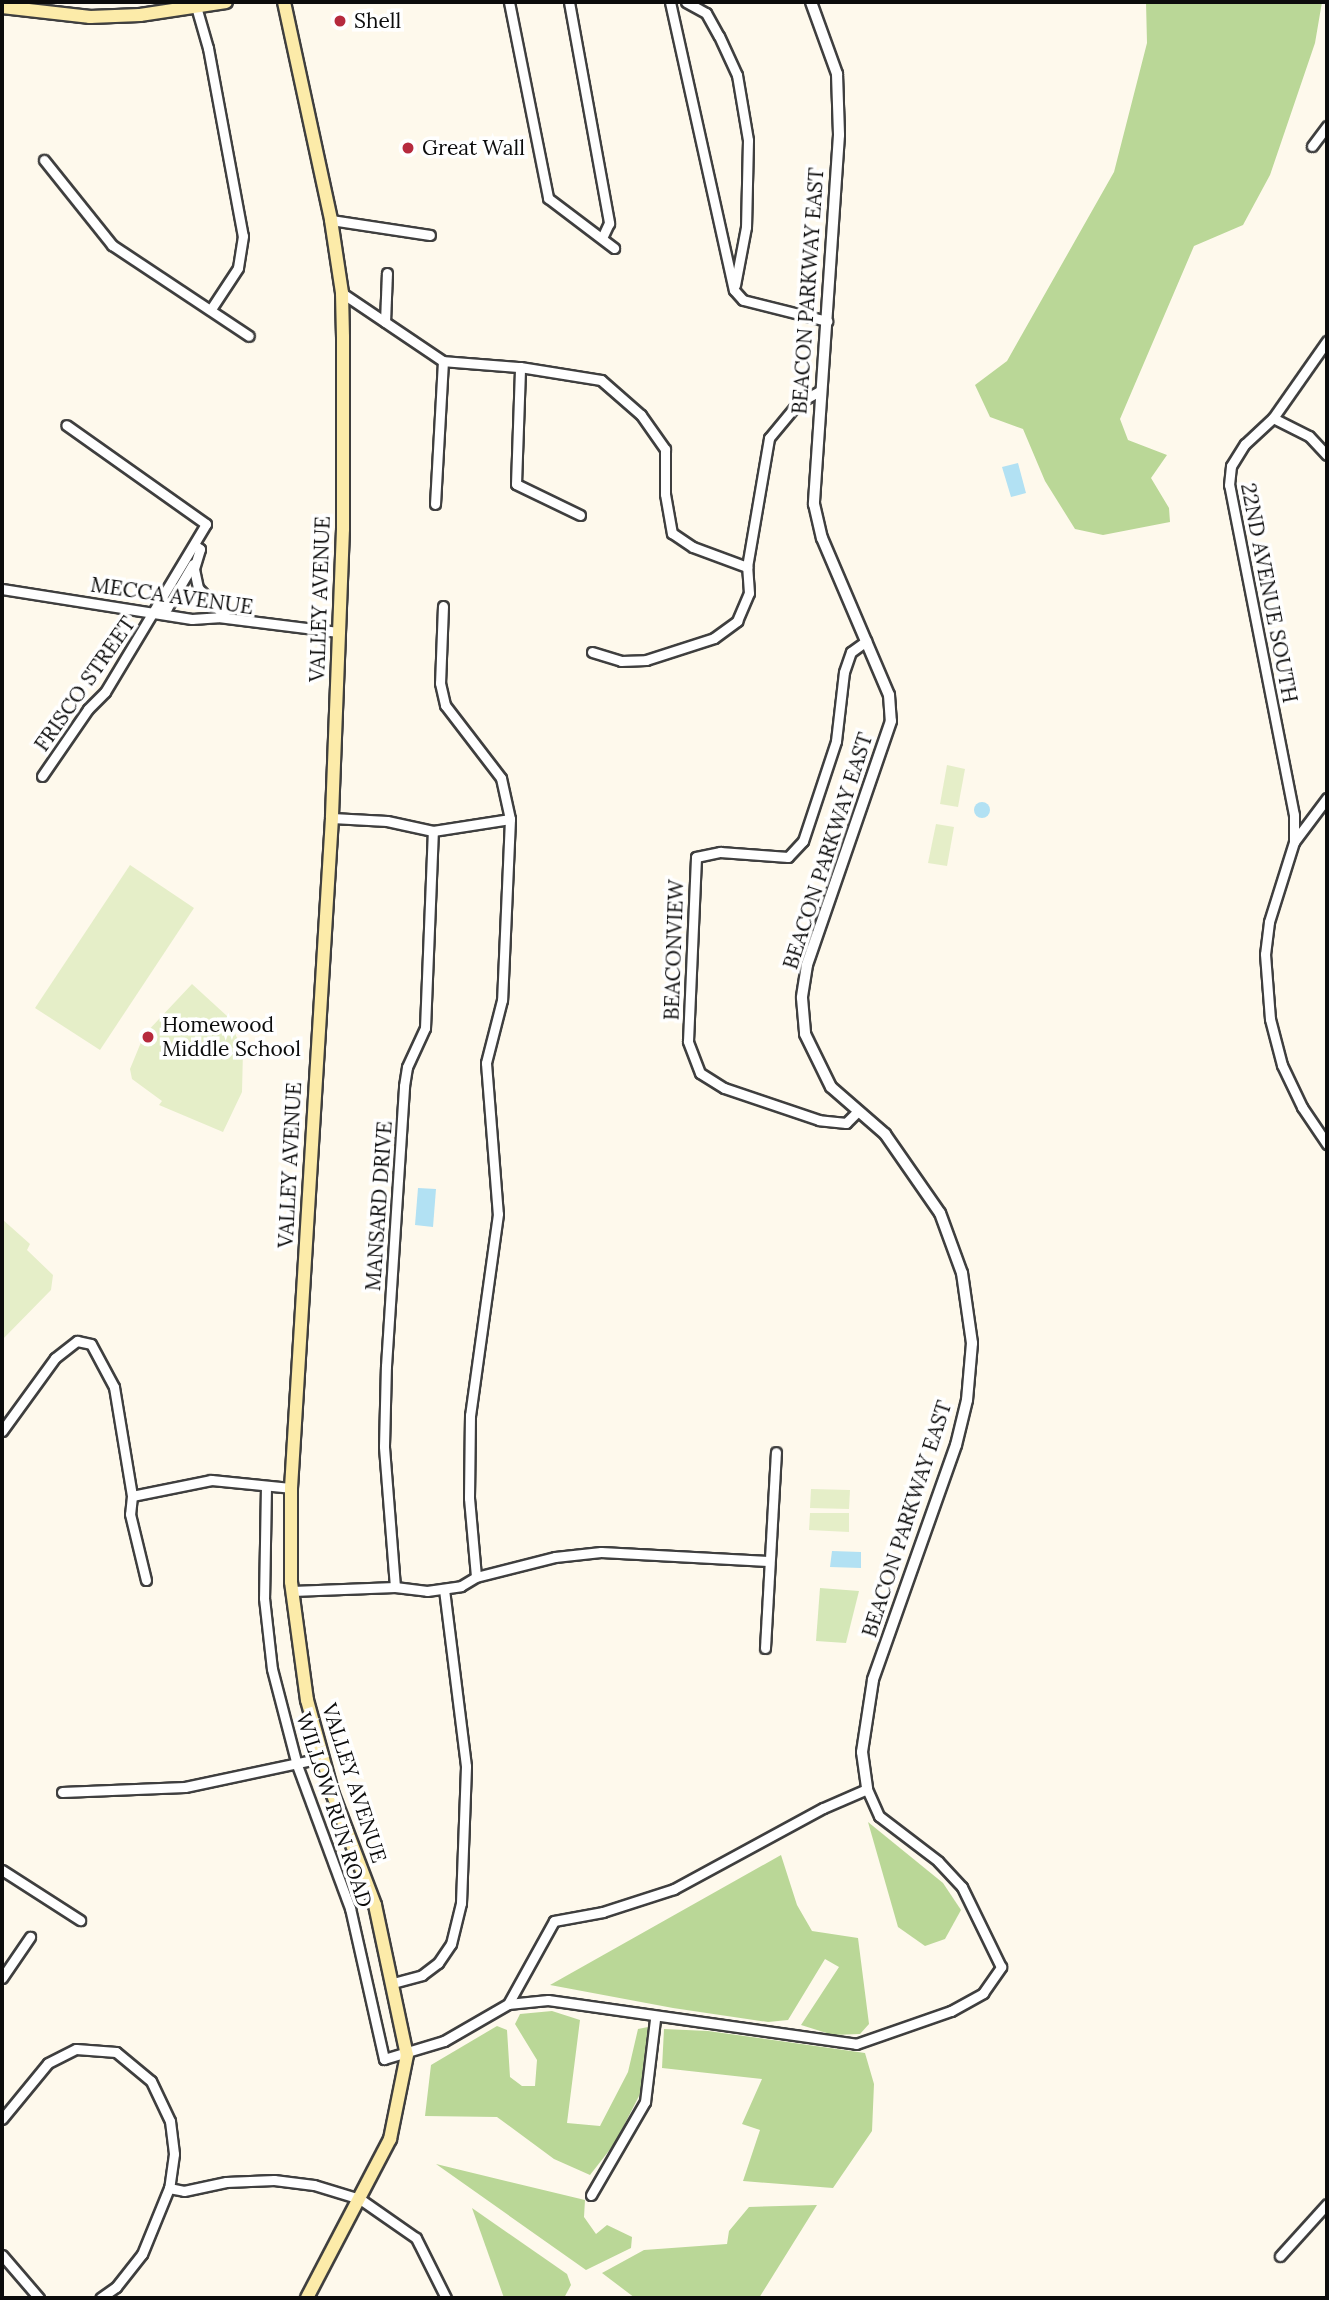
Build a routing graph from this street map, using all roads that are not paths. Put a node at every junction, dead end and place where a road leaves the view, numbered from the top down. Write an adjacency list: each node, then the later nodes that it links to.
1 (226, 2): 8 (main road)
2 (284, 2): 13 (main road, VALLEY AVENUE)
3 (509, 2): 15 (street)
4 (569, 2): 15 (street)
5 (670, 2): 18 (street)
6 (686, 2): 18 (street)
7 (811, 2): 21 (street, BEACON PARKWAY EAST)
8 (195, 4): 9 (main road); 20 (street)
9 (2, 7)
10 (1327, 126): 11 (street)
11 (1312, 146)
12 (44, 159): 20 (street)
13 (331, 220): 14 (street); 19 (main road, VALLEY AVENUE)
14 (429, 235)
15 (603, 236): 16 (street)
16 (614, 248)
17 (387, 273): 22 (street)
18 (734, 290): 21 (street)
19 (342, 293): 22 (street); 39 (main road, VALLEY AVENUE)
20 (211, 309): 23 (street)
21 (827, 321): 27 (street, BEACON PARKWAY EAST)
22 (385, 322): 25 (street)
23 (249, 336)
24 (1327, 341): 28 (street, 22ND AVENUE SOUTH)
25 (443, 361): 26 (street); 31 (street)
26 (520, 367): 32 (street); 34 (street)
27 (821, 390): 34 (street); 40 (street, BEACON PARKWAY EAST)
28 (1273, 418): 30 (street); 47 (street, 22ND AVENUE SOUTH)
29 (66, 425): 33 (street)
30 (1327, 455)
31 (435, 505)
32 (580, 515)
33 (198, 550): 37 (street, FRISCO STREET); 38 (street)
34 (747, 566): 41 (street)
35 (2, 589): 37 (street, MECCA AVENUE)
36 (443, 606): 45 (street)
37 (157, 611): 38 (street, MECCA AVENUE); 42 (street, FRISCO STREET)
38 (230, 619): 39 (street, MECCA AVENUE)
39 (338, 632): 44 (main road, VALLEY AVENUE)
40 (866, 641): 48 (street, BEACON PARKWAY EAST); 48 (street, BEACONVIEW)
41 (592, 652)
42 (42, 776)
43 (1327, 798): 47 (street)
44 (332, 818): 46 (street); 53 (main road, VALLEY AVENUE)
45 (510, 820): 46 (street); 56 (street)
46 (433, 831): 58 (street, MANSARD DRIVE)
47 (1294, 842): 49 (street)
48 (858, 1111): 64 (street, BEACON PARKWAY EAST)
49 (1327, 1144)
50 (2, 1431): 54 (street)
51 (776, 1452): 55 (street)
52 (266, 1486): 53 (street); 54 (street); 63 (street, WILLOW RUN ROAD)
53 (291, 1488): 60 (main road, VALLEY AVENUE)
54 (132, 1496): 57 (street)
55 (768, 1561): 56 (street); 61 (street)
56 (476, 1577): 59 (street)
57 (146, 1580)
58 (395, 1587): 59 (street); 60 (street)
59 (444, 1589): 70 (street)
60 (292, 1591): 62 (main road, VALLEY AVENUE)
61 (765, 1648)
62 (322, 1758): 63 (street); 70 (main road, VALLEY AVENUE)
63 (297, 1765): 65 (street); 73 (street, WILLOW RUN ROAD)
64 (867, 1790): 71 (street); 72 (street)
65 (62, 1792)
66 (2, 1870): 67 (street)
67 (80, 1920)
68 (30, 1937): 69 (street)
69 (2, 1978)
70 (393, 1983): 73 (main road, VALLEY AVENUE)
71 (508, 2004): 72 (street); 73 (street)
72 (655, 2019): 76 (street)
73 (407, 2055): 77 (main road, VALLEY AVENUE)
74 (2, 2119): 75 (street)
75 (169, 2189): 77 (street); 82 (street)
76 (591, 2195)
77 (359, 2199): 83 (main road, VALLEY AVENUE); 84 (street)
78 (1327, 2204): 80 (street)
79 (2, 2255): 81 (street)
80 (1280, 2256)
81 (39, 2298)
82 (100, 2298)
83 (307, 2298)
84 (446, 2298)

